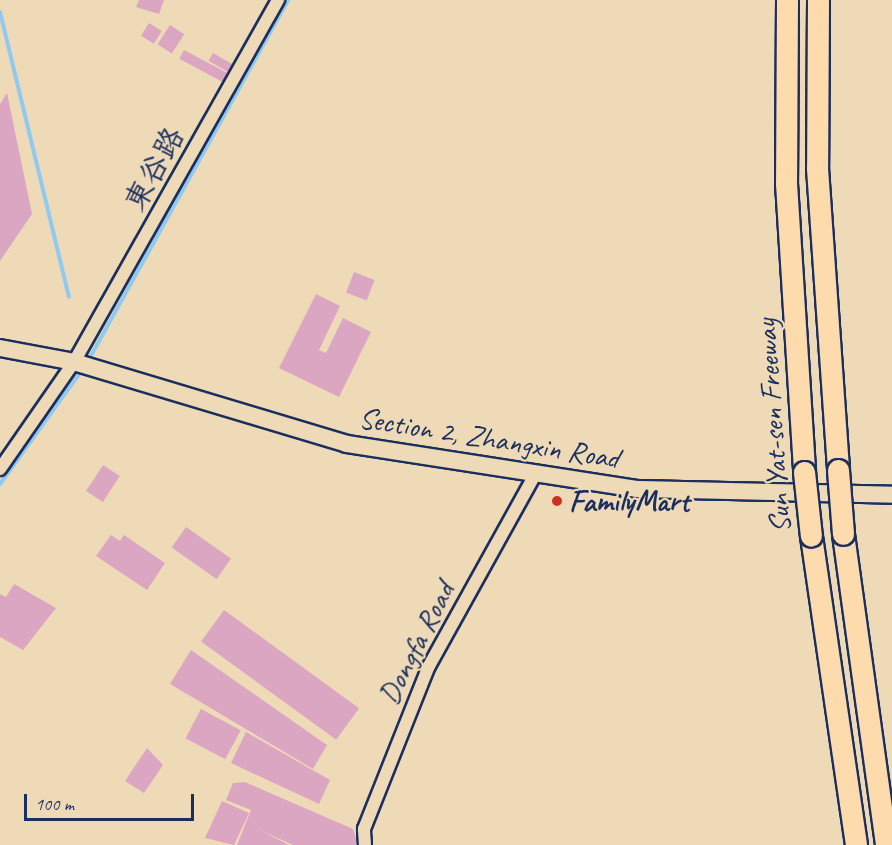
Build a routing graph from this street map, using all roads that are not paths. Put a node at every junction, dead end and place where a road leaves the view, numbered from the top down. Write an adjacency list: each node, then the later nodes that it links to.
1 (278, 0): 5 (street, 東谷路)
2 (787, 0): 10 (highway, Sun Yat-sen Freeway, bridge)
3 (818, 0): 11 (highway, Sun Yat-sen Freeway, bridge)
4 (0, 348): 5 (street, Section 2, Zhangxin Road)
5 (81, 365): 6 (street, 東谷路); 7 (street, Section 2, Zhangxin Road)
6 (0, 469)
7 (536, 473): 8 (street, Section 2, Zhangxin Road); 9 (street, Dongfa Road)
8 (892, 495)
9 (365, 845)
10 (856, 845)
11 (886, 845)

